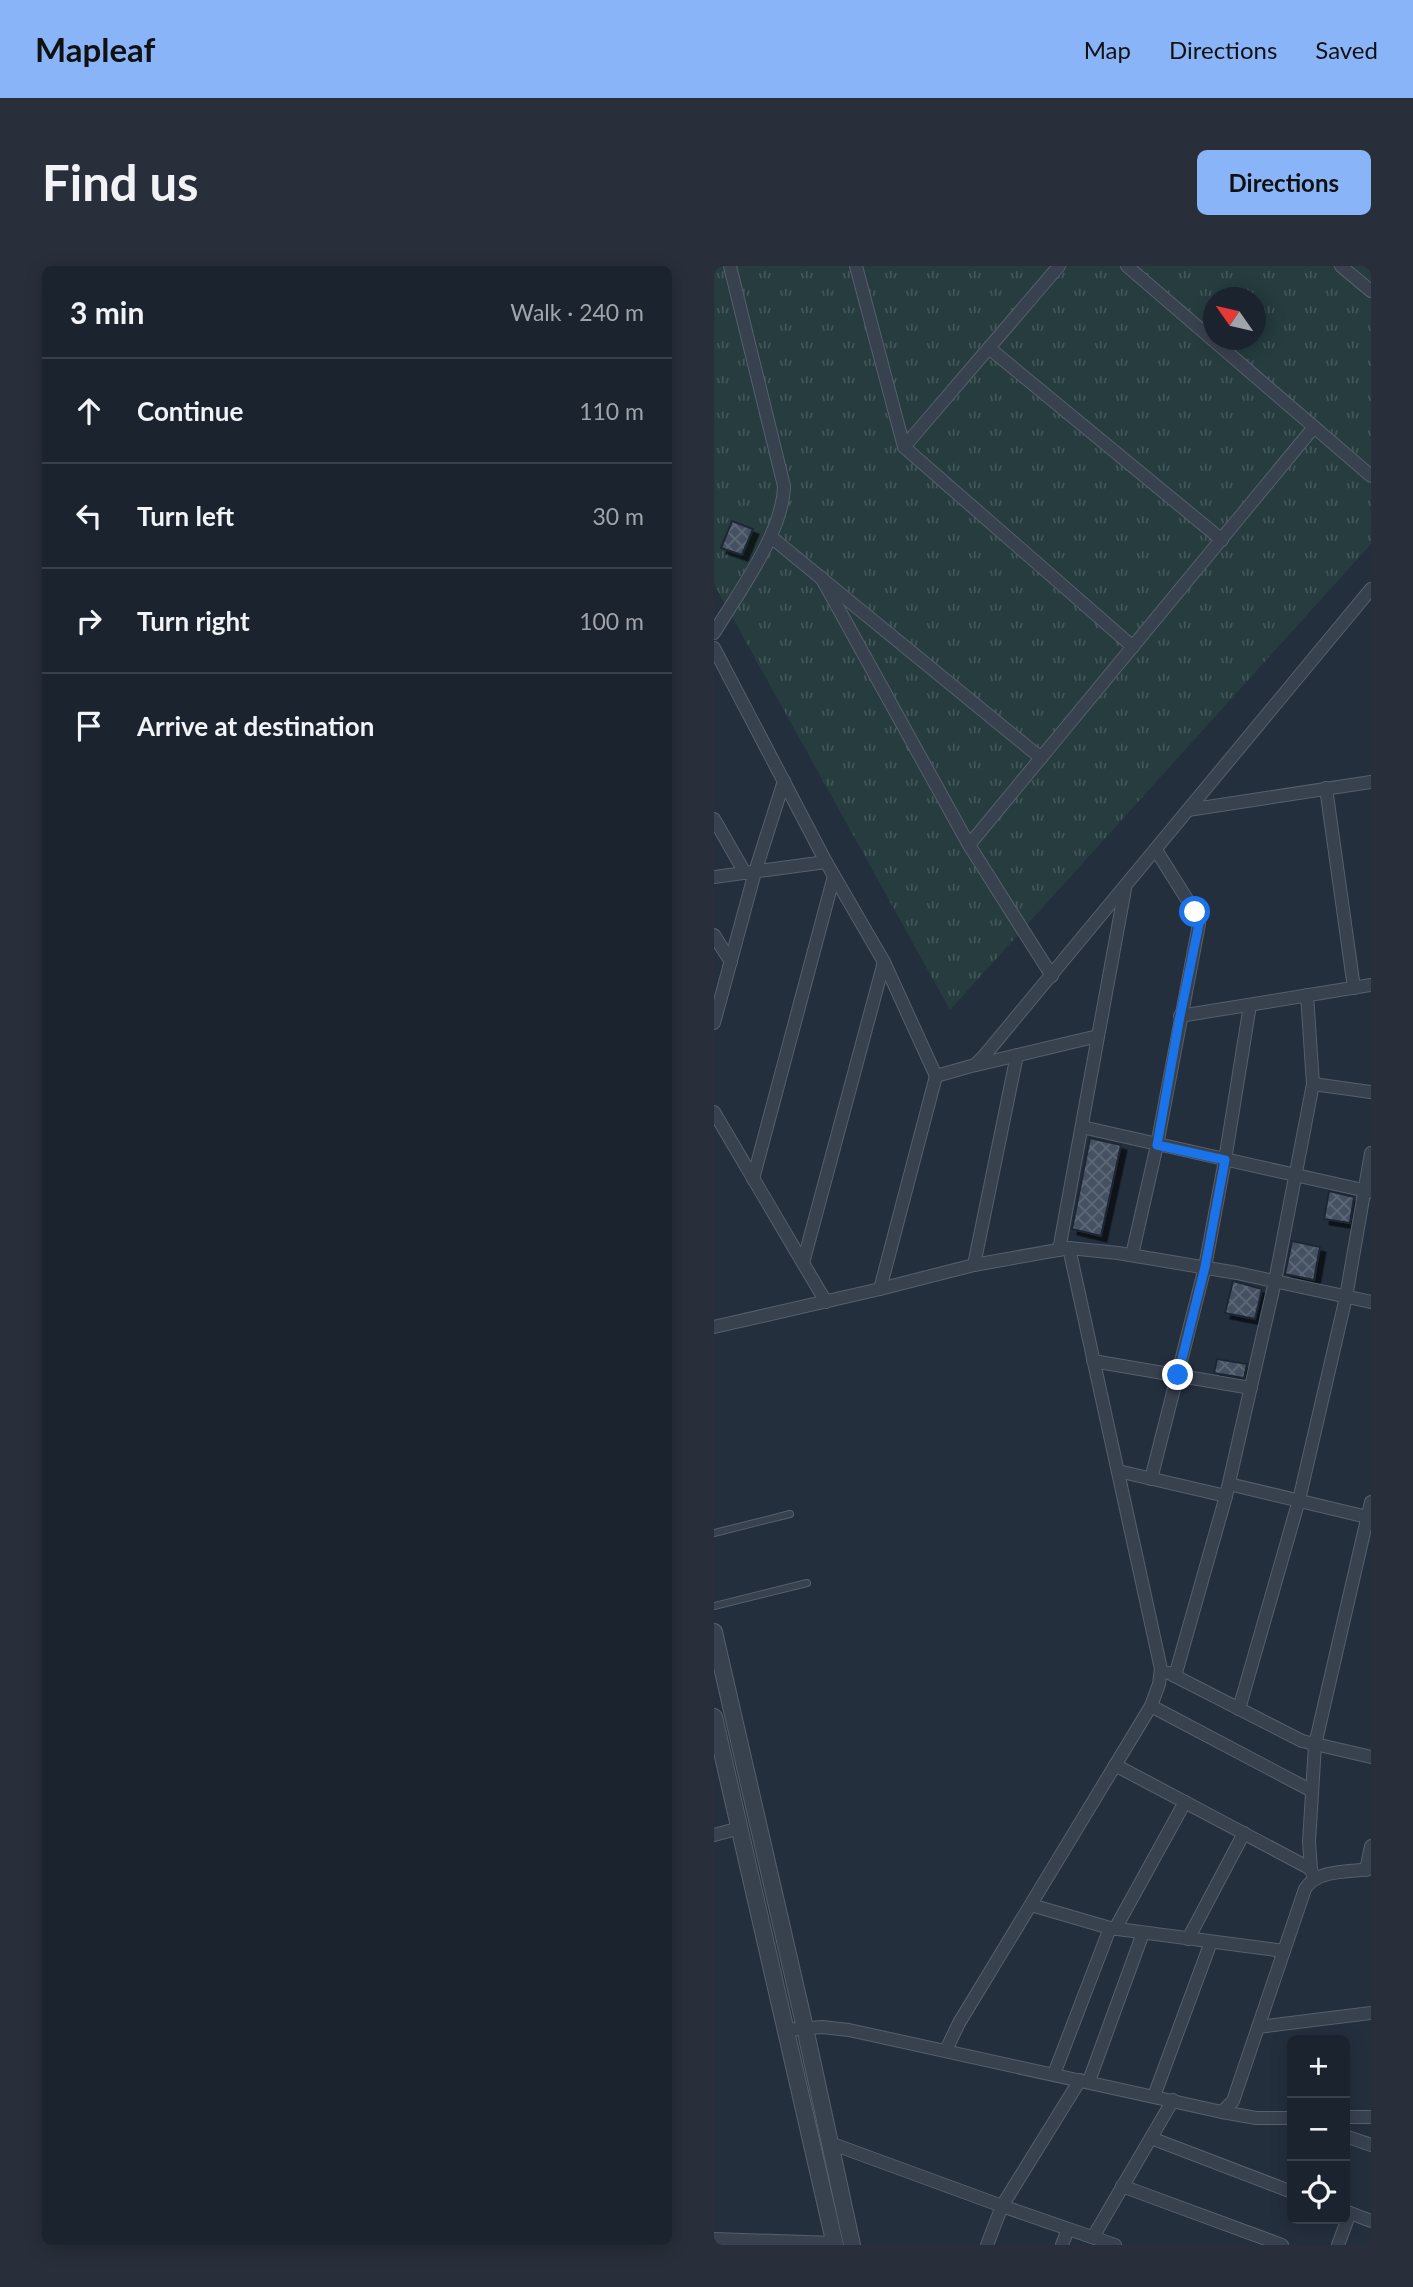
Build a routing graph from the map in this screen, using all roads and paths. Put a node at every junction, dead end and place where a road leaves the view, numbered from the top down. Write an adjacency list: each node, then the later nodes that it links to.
1 (730, 266): 11 (street)
2 (856, 266): 9 (street)
3 (1059, 266): 7 (street)
4 (1126, 266): 8 (street)
5 (1341, 266): 6 (street)
6 (1371, 291)
7 (989, 348): 9 (street); 12 (street)
8 (1314, 428): 10 (street); 12 (street)
9 (905, 447): 16 (street)
10 (1371, 476)
11 (771, 537): 13 (street); 15 (street)
12 (1222, 540): 16 (street)
13 (821, 577): 19 (street); 25 (street)
14 (1371, 589): 23 (street)
15 (714, 633)
16 (1133, 647): 19 (street)
17 (714, 648): 18 (street)
18 (718, 664): 20 (street)
19 (1041, 758): 25 (street)
20 (784, 781): 27 (street); 28 (street)
21 (1371, 782): 22 (street)
22 (1326, 788): 23 (street); 37 (street)
23 (1188, 810): 26 (street)
24 (714, 819): 28 (street)
25 (969, 845): 35 (street)
26 (1156, 850): 31 (street); 40 (street)
27 (826, 862): 28 (street); 29 (street)
28 (750, 872): 30 (street); 33 (street)
29 (834, 876): 34 (street); 54 (street)
30 (714, 877)
31 (1126, 886): 35 (street); 42 (street)
32 (714, 935): 33 (street)
33 (731, 962): 41 (street)
34 (884, 962): 45 (street); 58 (street)
35 (1052, 976): 44 (street)
36 (1371, 985): 37 (street)
37 (1354, 988): 38 (street)
38 (1307, 995): 39 (street); 46 (street)
39 (1250, 1005): 40 (street); 52 (street)
40 (1180, 1016): 50 (street)
41 (714, 1023)
42 (1098, 1036): 43 (street); 49 (street)
43 (1017, 1055): 44 (street); 59 (street)
44 (975, 1065): 45 (street)
45 (936, 1076): 62 (street)
46 (1313, 1084): 47 (street); 53 (street)
47 (1371, 1092)
48 (714, 1112): 54 (street)
49 (1082, 1127): 50 (street); 56 (street)
50 (1157, 1145): 52 (street); 57 (street)
51 (1371, 1153): 55 (street)
52 (1225, 1160): 53 (street); 60 (street)
53 (1294, 1175): 55 (street); 61 (street)
54 (753, 1179): 58 (street)
55 (1368, 1191): 63 (street)
56 (1064, 1249): 57 (street); 59 (street); 67 (street)
57 (1132, 1255): 60 (street)
58 (803, 1263): 64 (street)
59 (974, 1265): 62 (street)
60 (1205, 1267): 61 (street); 68 (street)
61 (1275, 1281): 63 (street); 69 (street)
62 (880, 1289): 64 (street)
63 (1346, 1297): 65 (street); 73 (street)
64 (826, 1302): 66 (street)
65 (1371, 1302)
66 (714, 1327)
67 (1094, 1361): 68 (street); 70 (street)
68 (1178, 1375): 69 (street); 71 (street)
69 (1251, 1388): 72 (street)
70 (1118, 1471): 71 (street); 81 (street)
71 (1151, 1479): 72 (street)
72 (1227, 1490): 73 (street); 82 (street)
73 (1299, 1500): 76 (street); 84 (street)
74 (1371, 1502): 76 (street)
75 (790, 1514): 77 (lane)
76 (1369, 1518): 86 (street)
77 (714, 1533)
78 (807, 1583): 79 (lane)
79 (714, 1606)
80 (714, 1632): 106 (street)
81 (1161, 1669): 82 (street); 83 (street)
82 (1175, 1676): 84 (street)
83 (1151, 1706): 89 (street); 90 (street)
84 (1239, 1709): 86 (street)
85 (714, 1717): 88 (street)
86 (1315, 1745): 87 (street); 90 (street)
87 (1371, 1757)
88 (719, 1761): 92 (street)
89 (1115, 1765): 91 (street); 98 (street)
90 (1312, 1791): 97 (street)
91 (1185, 1802): 93 (street); 99 (street)
92 (740, 1828): 94 (street); 107 (street)
93 (1244, 1833): 97 (street); 101 (street)
94 (714, 1835)
95 (1371, 1846): 96 (street)
96 (1368, 1869): 97 (street)
97 (1312, 1874): 103 (street)
98 (1031, 1905): 99 (street); 108 (street)
99 (1113, 1929): 100 (street); 109 (street)
100 (1143, 1933): 101 (street); 110 (street)
101 (1188, 1939): 102 (street)
102 (1211, 1942): 103 (street); 111 (street)
103 (1284, 1951): 105 (street)
104 (1371, 2013): 105 (street)
105 (1258, 2027): 113 (street)
106 (805, 2028): 107 (street); 108 (street); 119 (street)
107 (786, 2030): 130 (street)
108 (946, 2050): 109 (street)
109 (1054, 2074): 110 (street)
110 (1084, 2081): 111 (street); 123 (street)
111 (1154, 2096): 112 (street)
112 (1173, 2100): 113 (street); 117 (street)
113 (1222, 2112): 116 (street)
114 (1350, 2117): 115 (street)
115 (1371, 2117)
116 (1287, 2118)
117 (1151, 2138): 121 (street); 122 (street)
118 (1350, 2138): 120 (street)
119 (830, 2143): 123 (street); 131 (street)
120 (1371, 2145)
121 (1122, 2186): 128 (street); 135 (street)
122 (1287, 2190)
123 (1002, 2206): 127 (street); 132 (street)
124 (1350, 2213): 125 (street)
125 (1371, 2221)
126 (1344, 2224): 136 (street)
127 (1068, 2229): 128 (street); 133 (street)
128 (1093, 2237): 134 (street)
129 (714, 2239): 130 (street)
130 (835, 2244)
131 (852, 2245)
132 (987, 2245)
133 (1062, 2245)
134 (1115, 2245)
135 (1282, 2245)
136 (1338, 2245)

